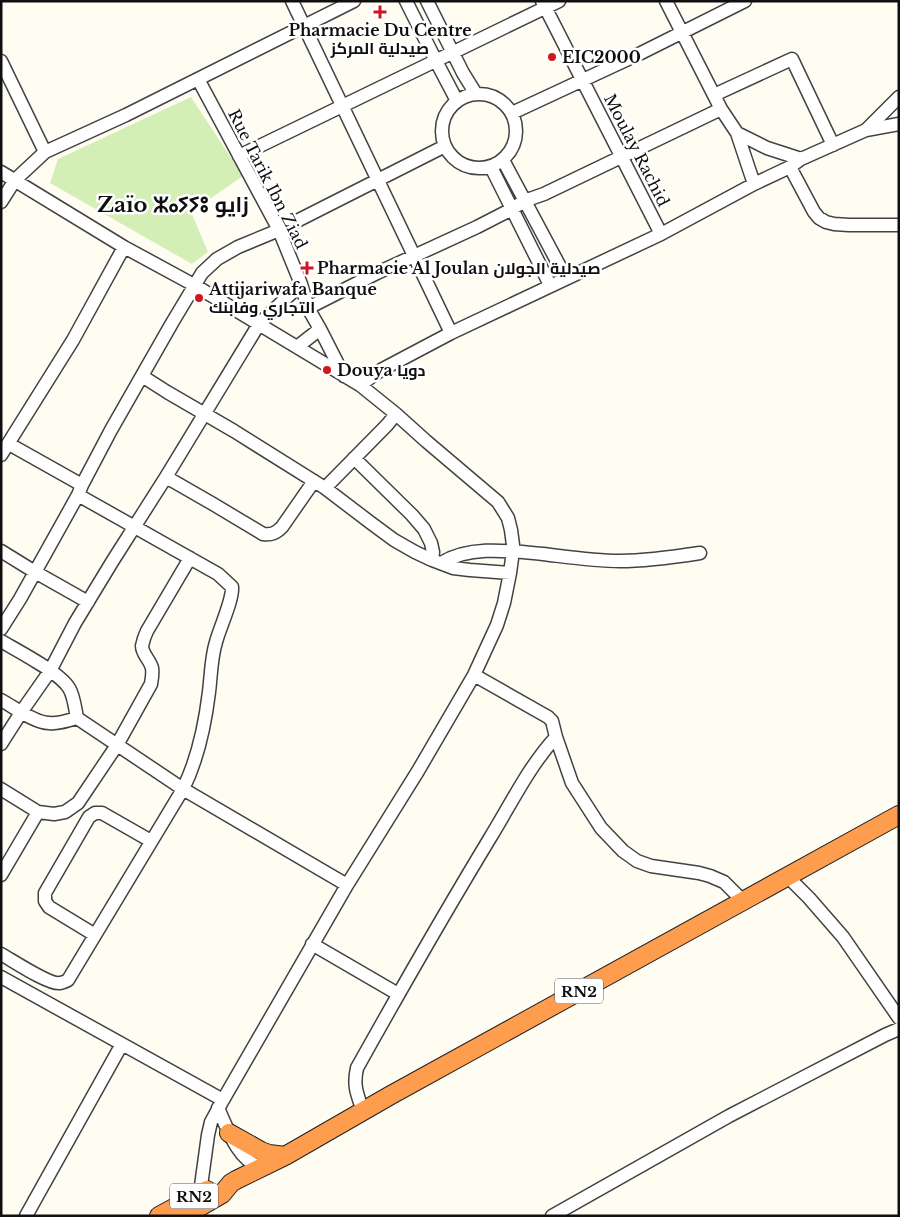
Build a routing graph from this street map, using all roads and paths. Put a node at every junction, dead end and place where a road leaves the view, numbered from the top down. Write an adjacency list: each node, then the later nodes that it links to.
1 (292, 1): 9 (street)
2 (354, 1): 9 (street)
3 (406, 1): 13 (street)
4 (427, 1): 11 (street)
5 (559, 1): 8 (street)
6 (666, 1): 10 (street)
7 (745, 1): 10 (street, Moulay Rachid)
8 (544, 5): 11 (street); 15 (street, Moulay Rachid)
9 (303, 27): 14 (street); 20 (street)
10 (682, 33): 15 (street, Moulay Rachid); 17 (street)
11 (453, 53): 13 (street); 16 (street)
12 (1, 61): 28 (street)
13 (436, 61): 19 (street); 20 (street)
14 (198, 79): 28 (street); 29 (street, Rue Tarik Ibn Ziad)
15 (583, 81): 22 (street); 30 (street, Moulay Rachid)
16 (476, 94): 19 (street); 22 (street)
17 (714, 95): 21 (street); 26 (street)
18 (899, 97): 24 (street)
19 (457, 100): 27 (street)
20 (342, 107): 29 (street); 37 (street)
21 (721, 109): 25 (street); 30 (street)
22 (512, 113): 32 (street)
23 (899, 124): 24 (street)
24 (866, 130): 26 (street)
25 (737, 133): 31 (street); 38 (street)
26 (833, 145): 31 (street)
27 (445, 146): 33 (street); 37 (street)
28 (45, 152): 36 (street)
29 (239, 156): 43 (street, Rue Tarik Ibn Ziad)
30 (622, 156): 39 (street); 44 (street, Moulay Rachid)
31 (801, 159): 34 (street)
32 (503, 160): 33 (street); 39 (street)
33 (491, 167): 41 (street)
34 (790, 167): 38 (street); 42 (street)
35 (1, 172): 36 (street)
36 (15, 180): 40 (street); 45 (street)
37 (377, 180): 43 (street); 46 (street)
38 (754, 184): 44 (street)
39 (524, 201): 41 (street); 47 (street)
40 (1, 202)
41 (512, 209): 46 (street); 50 (street)
42 (899, 225)
43 (279, 230): 48 (street, Rue Tarik Ibn Ziad); 49 (street)
44 (661, 234): 47 (street)
45 (124, 247): 49 (street); 61 (street)
46 (414, 256): 51 (street); 54 (street)
47 (566, 278): 50 (street)
48 (301, 284): 51 (street, Rue Tarik Ibn Ziad); 52 (street)
49 (194, 286): 52 (street); 56 (street)
50 (550, 286): 54 (street)
51 (308, 308): 53 (street, Rue Tarik Ibn Ziad)
52 (259, 324): 55 (street); 59 (street)
53 (320, 329): 55 (street); 57 (street, Rue Tarik Ibn Ziad)
54 (451, 333): 58 (street)
55 (297, 348): 57 (street)
56 (142, 376): 59 (street); 66 (street)
57 (344, 376): 58 (street)
58 (360, 385): 60 (street)
59 (205, 414): 64 (street); 65 (street)
60 (396, 414): 63 (street); 69 (street)
61 (10, 444): 62 (street); 66 (street)
62 (1, 456)
63 (354, 458): 65 (street); 72 (street)
64 (166, 477): 65 (street); 67 (street)
65 (320, 484): 72 (street)
66 (80, 490): 67 (street); 73 (street)
67 (134, 527): 71 (street); 75 (street)
68 (1, 551): 73 (street)
69 (513, 551): 70 (street); 72 (street); 74 (street)
70 (700, 553)
71 (190, 558): 85 (street); 87 (street)
72 (437, 562): 74 (street)
73 (35, 572): 75 (street); 76 (street)
74 (510, 573): 79 (street)
75 (88, 602): 78 (street)
76 (1, 629)
77 (1, 641): 78 (street)
78 (50, 671): 81 (street); 82 (street)
79 (474, 675): 83 (street); 93 (street)
80 (1, 700): 81 (street)
81 (22, 711): 82 (street); 84 (street)
82 (77, 718): 85 (street)
83 (556, 736): 94 (street); 99 (street)
84 (1, 744)
85 (117, 745): 87 (street); 88 (street)
86 (1, 789): 88 (street)
87 (183, 789): 90 (street); 93 (street)
88 (38, 812): 91 (street)
89 (899, 815): 92 (highway, RN2)
90 (151, 841): 95 (street); 95 (street)
91 (1, 875)
92 (788, 876): 94 (highway, RN2); 100 (street)
93 (347, 885): 96 (street)
94 (743, 901): 104 (highway, RN2)
95 (95, 936): 97 (street)
96 (312, 944): 99 (street); 103 (street)
97 (1, 954)
98 (1, 977): 102 (street)
99 (398, 994): 104 (street)
100 (899, 1018)
101 (899, 1029): 113 (street)
102 (122, 1044): 103 (street); 110 (street)
103 (220, 1104): 105 (street); 109 (street)
104 (363, 1111): 106 (highway, RN2)
105 (229, 1133): 106 (highway); 107 (street)
106 (285, 1156): 107 (highway, RN2)
107 (260, 1168): 108 (highway, RN2)
108 (230, 1183): 109 (highway, RN2); 112 (highway, RN2)
109 (200, 1193): 111 (highway, RN2)
110 (26, 1216)
111 (159, 1216)
112 (184, 1216)
113 (552, 1216)

